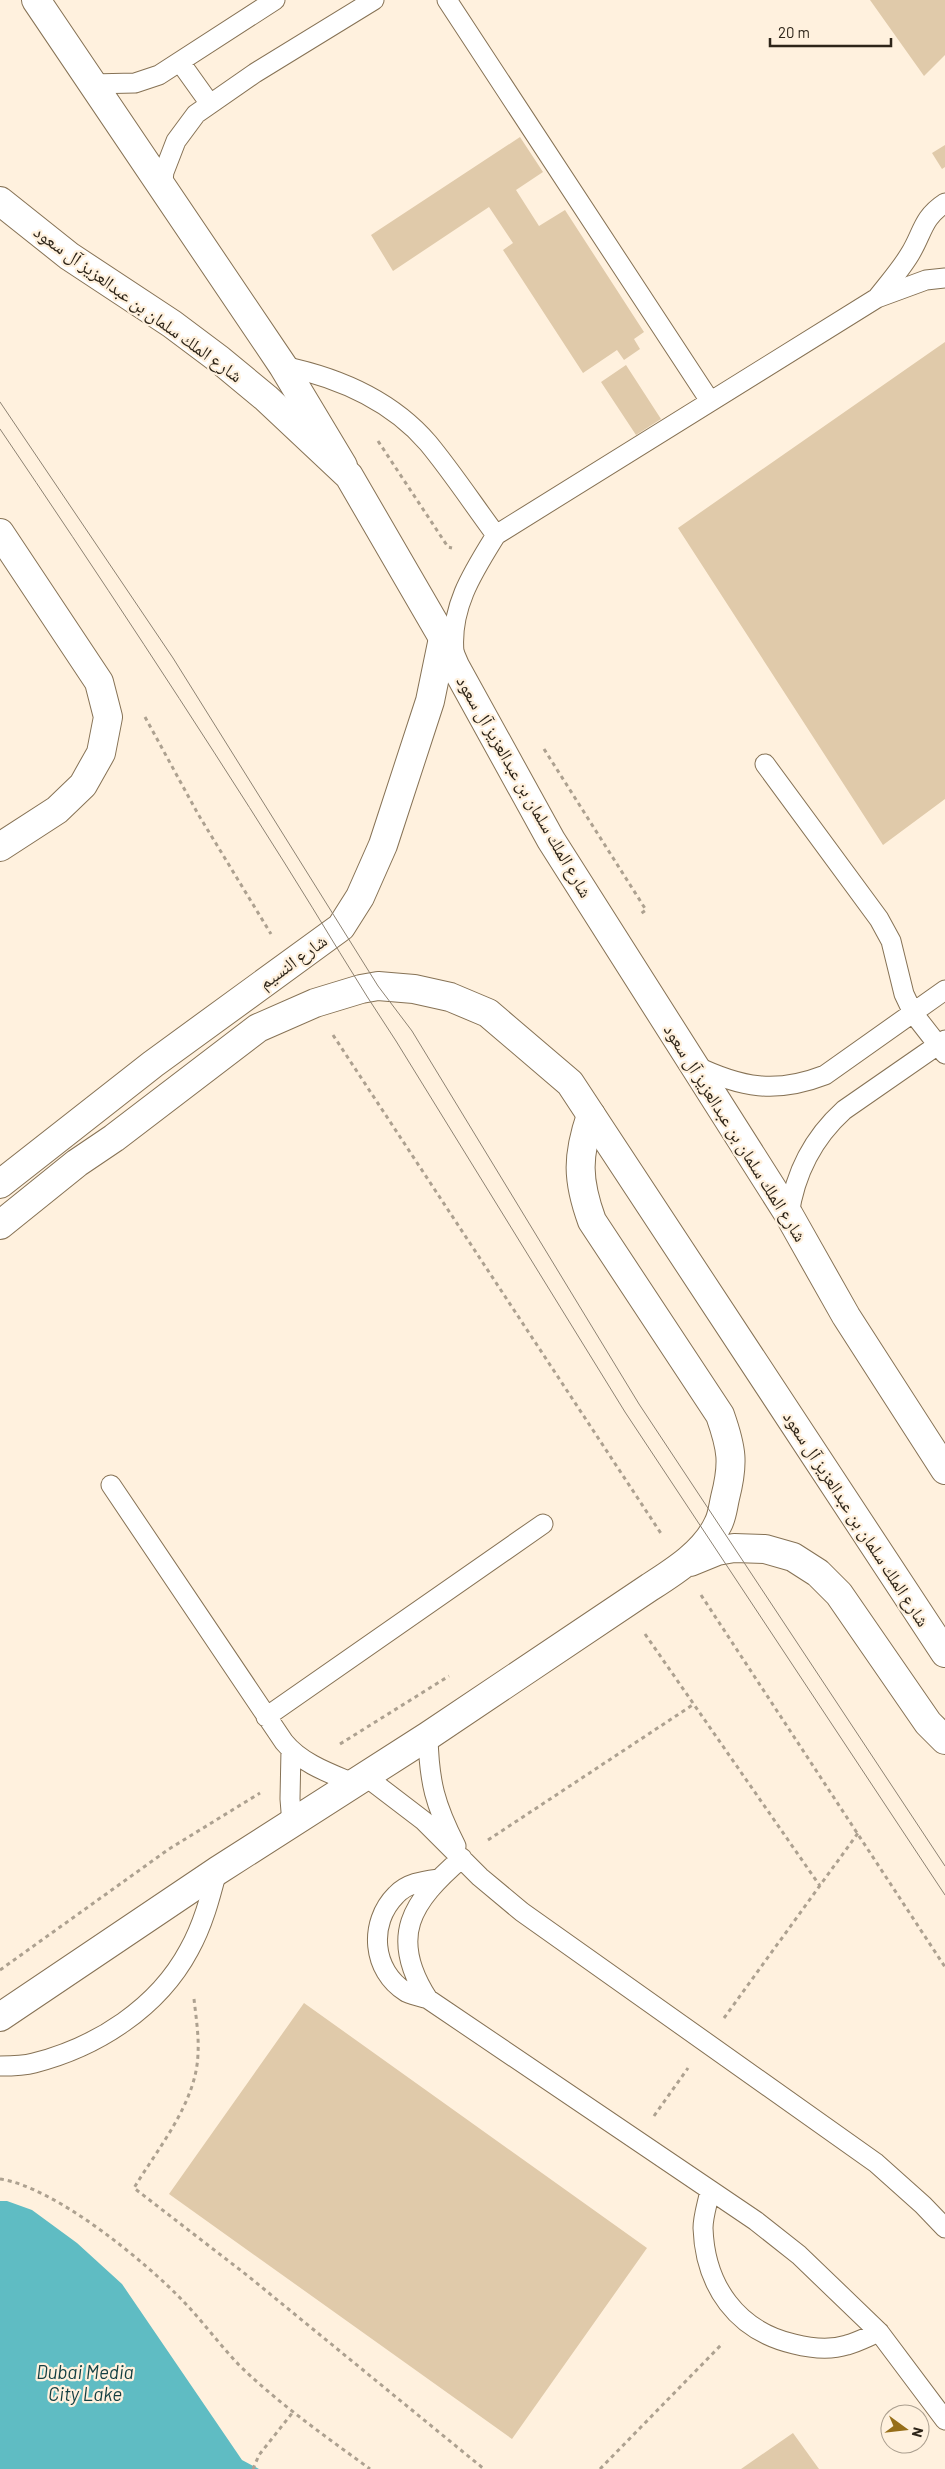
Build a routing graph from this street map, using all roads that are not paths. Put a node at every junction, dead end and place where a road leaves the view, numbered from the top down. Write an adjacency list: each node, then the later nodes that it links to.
1 (36, 0): 6 (main road)
2 (275, 0): 5 (lane)
3 (374, 0): 7 (lane)
4 (447, 0): 14 (lane)
5 (180, 62): 6 (lane); 7 (lane)
6 (91, 84): 8 (main road)
7 (210, 104): 8 (lane)
8 (162, 188): 13 (main road)
9 (0, 201): 15 (main road, شارع الملك سلمان بن عبدالعزيز آل سعود)
10 (945, 204): 12 (lane)
11 (945, 278): 12 (lane)
12 (877, 298): 14 (lane)
13 (283, 366): 15 (main road); 17 (lane)
14 (710, 401): 17 (lane)
15 (349, 476): 18 (main road, شارع الملك سلمان بن عبدالعزيز آل سعود)
16 (0, 533): 21 (main road)
17 (496, 535): 19 (lane)
18 (443, 638): 19 (main road, شارع الملك سلمان بن عبدالعزيز آل سعود); 27 (main road, شارع النسيم)
19 (455, 666): 25 (main road, شارع الملك سلمان بن عبدالعزيز آل سعود)
20 (765, 764): 23 (lane)
21 (0, 847)
22 (945, 990): 23 (lane)
23 (913, 1013): 24 (lane); 25 (lane)
24 (942, 1046): 28 (lane)
25 (691, 1063): 28 (main road, شارع الملك سلمان بن عبدالعزيز آل سعود)
26 (591, 1115): 29 (main road, شارع الملك سلمان بن عبدالعزيز آل سعود); 33 (main road); 34 (main road, شارع الملك سلمان بن عبدالعزيز آل سعود)
27 (0, 1184)
28 (789, 1215): 30 (main road, شارع الملك سلمان بن عبدالعزيز آل سعود)
29 (0, 1225)
30 (945, 1470)
31 (110, 1485): 35 (lane)
32 (543, 1524): 35 (lane)
33 (682, 1566): 36 (main road); 37 (main road)
34 (945, 1654)
35 (266, 1717): 38 (lane)
36 (428, 1736): 39 (main road); 41 (lane)
37 (945, 1740)
38 (291, 1750): 39 (lane); 40 (lane)
39 (359, 1780): 40 (main road); 41 (lane)
40 (292, 1824): 42 (main road)
41 (462, 1858): 43 (lane); 48 (lane)
42 (217, 1871): 45 (main road); 46 (lane)
43 (438, 1879): 44 (lane); 44 (lane)
44 (428, 2000): 47 (lane)
45 (0, 2017)
46 (0, 2066)
47 (710, 2190): 49 (lane); 49 (lane)
48 (945, 2228)
49 (879, 2332): 50 (lane)
50 (945, 2420)

